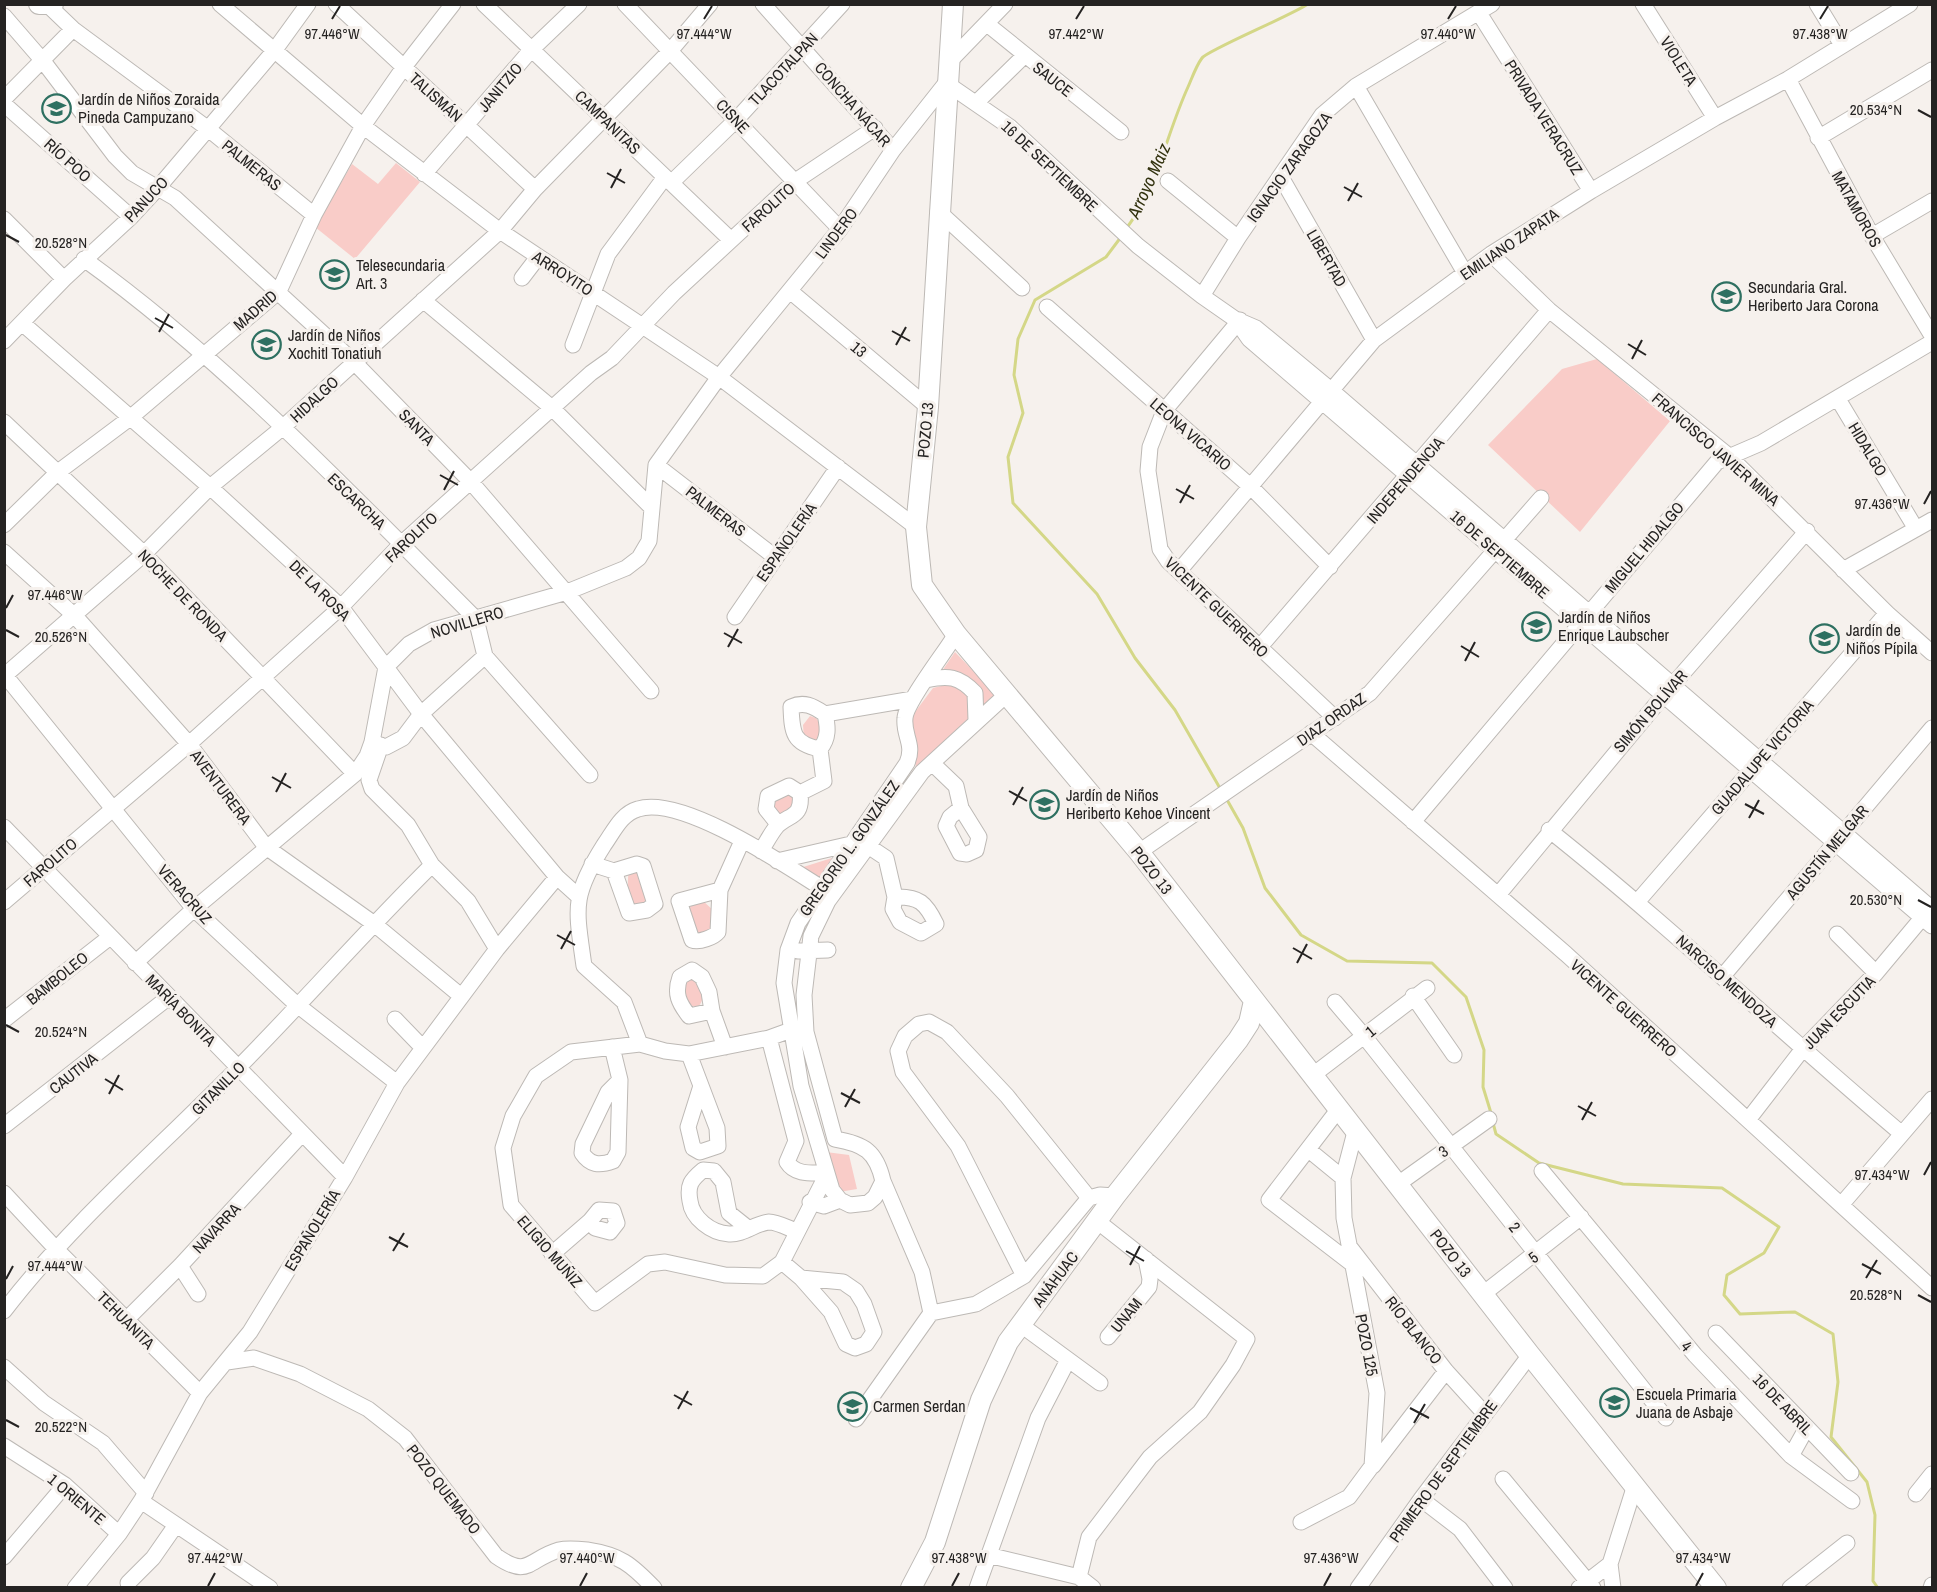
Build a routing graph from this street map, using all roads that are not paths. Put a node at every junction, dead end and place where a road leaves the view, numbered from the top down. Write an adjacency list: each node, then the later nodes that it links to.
1 (39, 4): 19 (main road)
2 (53, 4): 19 (main road)
3 (220, 4): 28 (street, ARROYITO)
4 (308, 4): 28 (street, PANUCO)
5 (336, 4): 32 (street, TALISMÁN)
6 (453, 4): 32 (street, MADRID)
7 (484, 4): 26 (street, CAMPANITAS)
8 (579, 4): 26 (street, JANITZIO)
9 (625, 4): 27 (street, CISNE)
10 (710, 4): 27 (street, HIDALGO)
11 (763, 4): 25 (street, CONCHA NÁCAR)
12 (842, 4): 25 (street, TLACOTALPAN)
13 (953, 4): 31 (main road, POZO 13)
14 (1005, 4): 22 (street)
15 (1492, 4): 20 (street, IGNACIO ZARAGOZA)
16 (1643, 4): 41 (street, VIOLETA)
17 (1817, 4): 24 (street)
18 (1910, 4): 24 (street, EMILIANO ZAPATA)
19 (48, 5): 23 (street, PALMERAS)
20 (1479, 13): 36 (street, IGNACIO ZARAGOZA); 57 (street, PRIVADA VERACRUZ)
21 (4, 16): 30 (street, SANTA)
22 (987, 24): 29 (street, SAUCE); 31 (street)
23 (73, 29): 30 (street); 45 (street, PALMERAS)
24 (1842, 45): 34 (street, EMILIANO ZAPATA)
25 (804, 48): 42 (street, TLACOTALPAN); 46 (street, CONCHA NÁCAR)
26 (531, 50): 40 (street, CAMPANITAS); 43 (street, JANITZIO)
27 (671, 50): 40 (street, HIDALGO); 42 (street, CISNE)
28 (274, 51): 44 (street, ARROYITO); 45 (street, PANUCO)
29 (1024, 56): 38 (street); 47 (street, SAUCE)
30 (44, 61): 37 (street); 55 (street, SANTA)
31 (948, 63): 35 (main road, POZO 13)
32 (404, 67): 43 (street, TALISMÁN); 44 (street, MADRID)
33 (1932, 70): 48 (street)
34 (1788, 79): 41 (street, EMILIANO ZAPATA); 48 (street, MATAMOROS)
35 (946, 83): 38 (street, 16 DE SEPTIEMBRE); 49 (street, LINDERO); 59 (main road, POZO 13)
36 (1356, 86): 51 (street, IGNACIO ZARAGOZA); 71 (street)
37 (4, 99)
38 (977, 102): 78 (street, 16 DE SEPTIEMBRE)
39 (4, 104): 61 (street, RÍO POO)
40 (603, 118): 52 (street, CAMPANITAS); 56 (street, HIDALGO)
41 (1715, 118): 57 (street, EMILIANO ZAPATA)
42 (736, 120): 52 (street, TLACOTALPAN); 54 (street, CISNE)
43 (467, 125): 50 (street, JANITZIO); 56 (street, TALISMÁN)
44 (363, 126): 50 (street, ARROYITO); 60 (street, MADRID)
45 (207, 128): 55 (street, PANUCO); 60 (street, PALMERAS)
46 (874, 128): 49 (street, CONCHA NÁCAR); 54 (street, FAROLITO)
47 (1120, 132)
48 (1818, 138): 65 (street, MATAMOROS)
49 (893, 150): 63 (street, LINDERO)
50 (424, 174): 64 (street, ARROYITO)
51 (1281, 177): 66 (street, IGNACIO ZARAGOZA); 87 (street, LIBERTAD)
52 (668, 180): 67 (street, CAMPANITAS); 77 (street, TLACOTALPAN)
53 (1168, 181): 66 (street)
54 (795, 182): 63 (street, CISNE); 67 (street, FAROLITO)
55 (157, 189): 61 (street, PANUCO); 75 (street, SANTA)
56 (536, 189): 64 (street, HIDALGO)
57 (1591, 191): 68 (street, EMILIANO ZAPATA)
58 (1932, 201): 65 (street)
59 (938, 211): 74 (street); 95 (main road, POZO 13)
60 (314, 215): 75 (street, MADRID)
61 (131, 217): 70 (street, PANUCO)
62 (4, 219): 73 (street)
63 (840, 229): 76 (street, LINDERO)
64 (500, 231): 69 (street, ARROYITO); 79 (street, HIDALGO)
65 (1872, 236): 86 (street, MATAMOROS)
66 (1238, 238): 78 (street, IGNACIO ZARAGOZA)
67 (731, 240): 84 (street, FAROLITO)
68 (1491, 254): 71 (street, EMILIANO ZAPATA); 81 (street, FRANCISCO JAVIER MINA)
69 (538, 257): 72 (street); 77 (street, ARROYITO)
70 (84, 259): 73 (street, PANUCO); 90 (street, ESCARCHA)
71 (1465, 273): 87 (street, EMILIANO ZAPATA)
72 (522, 278)
73 (64, 279): 83 (street, PANUCO)
74 (1022, 288)
75 (279, 291): 90 (street, MADRID); 91 (street, SANTA)
76 (790, 291): 92 (street, LINDERO); 95 (street, 13)
77 (592, 293): 84 (street, ARROYITO); 89 (street, TLACOTALPAN)
78 (1202, 296): 82 (street, 16 DE SEPTIEMBRE)
79 (423, 300): 91 (street, HIDALGO); 96 (street)
80 (1047, 307): 97 (street, LEONA VICARIO)
81 (1550, 309): 101 (street, FRANCISCO JAVIER MINA); 104 (street, INDEPENDENCIA)
82 (1238, 321): 93 (street, 16 DE SEPTIEMBRE); 97 (street, VICENTE GUERRERO)
83 (22, 323): 85 (street, PANUCO); 98 (street, DE LA ROSA)
84 (642, 325): 92 (street, ARROYITO); 96 (street, FAROLITO)
85 (6, 336)
86 (1932, 336)
87 (1374, 340): 93 (street, EMILIANO ZAPATA)
88 (1932, 342): 94 (street, MIGUEL HIDALGO)
89 (573, 345)
90 (203, 355): 98 (street, MADRID); 100 (street, ESCARCHA)
91 (354, 362): 100 (street, HIDALGO); 106 (street, SANTA)
92 (719, 377): 102 (street, NOVILLERO); 103 (street, ARROYITO)
93 (1327, 395): 104 (street, 16 DE SEPTIEMBRE); 107 (street, EMILIANO ZAPATA)
94 (1838, 399): 101 (street, MIGUEL HIDALGO); 114 (street, HIDALGO)
95 (928, 407): 113 (main road, POZO 13)
96 (552, 408): 106 (street, FAROLITO); 110 (street)
97 (1164, 411): 107 (street, LEONA VICARIO); 123 (street, VICENTE GUERRERO)
98 (130, 418): 105 (street, MADRID); 108 (street, DE LA ROSA)
99 (4, 422): 105 (street, NOCHE DE RONDA)
100 (282, 428): 108 (street, HIDALGO); 116 (street, ESCARCHA)
101 (1729, 456): 115 (street, FRANCISCO JAVIER MINA); 129 (street, MIGUEL HIDALGO)
102 (656, 465): 110 (street, NOVILLERO); 120 (street, PALMERAS)
103 (838, 467): 113 (street, ARROYITO); 120 (street, ESPAÑOLERÍA)
104 (1414, 470): 117 (street, 16 DE SEPTIEMBRE); 121 (street, INDEPENDENCIA)
105 (58, 472): 112 (street, MADRID); 119 (street, NOCHE DE RONDA)
106 (471, 483): 116 (street, FAROLITO); 124 (street, SANTA)
107 (1250, 486): 121 (street, LEONA VICARIO); 123 (street, EMILIANO ZAPATA)
108 (210, 487): 119 (street, HIDALGO); 125 (street, DE LA ROSA)
109 (1541, 498): 117 (street, DIAZ ORDAZ)
110 (651, 507): 124 (street, NOVILLERO)
111 (1932, 520): 114 (street)
112 (4, 525)
113 (916, 527): 131 (main road, POZO 13)
114 (1916, 529): 122 (street)
115 (1807, 531): 122 (street, FRANCISCO JAVIER MINA); 140 (street, SIMÓN BOLÍVAR)
116 (402, 544): 125 (street, FAROLITO); 130 (street, ESCARCHA)
117 (1500, 544): 129 (street, 16 DE SEPTIEMBRE); 145 (street, DIAZ ORDAZ)
118 (4, 552): 127 (street, AVENTURERA)
119 (144, 554): 127 (street, HIDALGO); 137 (street, NOCHE DE RONDA)
120 (775, 557): 128 (street, ESPAÑOLERÍA)
121 (1330, 567): 132 (street, INDEPENDENCIA)
122 (1843, 570): 126 (street, FRANCISCO JAVIER MINA)
123 (1179, 571): 132 (street, VICENTE GUERRERO)
124 (567, 592): 130 (street, NOVILLERO); 139 (street, SANTA)
125 (341, 607): 135 (street, DE LA ROSA); 137 (street, FAROLITO)
126 (1887, 612): 133 (street, FRANCISCO JAVIER MINA); 153 (street, GUADALUPE VICTORIA)
127 (75, 616): 136 (street, HIDALGO); 149 (street, AVENTURERA)
128 (735, 617)
129 (1584, 618): 140 (street, 16 DE SEPTIEMBRE); 160 (street, MIGUEL HIDALGO)
130 (476, 619): 134 (street); 135 (street, NOVILLERO)
131 (956, 634): 138 (street, GREGORIO L. GONZÁLEZ); 141 (main road, POZO 13)
132 (1259, 648): 145 (street, VICENTE GUERRERO)
133 (1932, 653)
134 (484, 656): 143 (street); 156 (street)
135 (386, 667): 143 (street, DE LA ROSA); 150 (street)
136 (5, 675): 158 (street, VERACRUZ)
137 (263, 677): 149 (street, FAROLITO); 155 (street, NOCHE DE RONDA)
138 (926, 680): 142 (street, GREGORIO L. GONZÁLEZ); 146 (street)
139 (651, 691)
140 (1668, 691): 153 (street, 16 DE SEPTIEMBRE); 163 (street, SIMÓN BOLÍVAR)
141 (1006, 695): 146 (street, GREGORIO L. GONZÁLEZ); 170 (main road, POZO 13)
142 (913, 699): 144 (street); 152 (street, GREGORIO L. GONZÁLEZ)
143 (421, 714): 150 (street); 176 (street, DE LA ROSA)
144 (825, 714): 151 (street); 151 (street)
145 (1335, 718): 148 (street, DIAZ ORDAZ)
146 (976, 720): 154 (street, GREGORIO L. GONZÁLEZ)
147 (1932, 728): 164 (street, AGUSTÍN MELGAR)
148 (1311, 733): 160 (street, VICENTE GUERRERO); 170 (street, DIAZ ORDAZ)
149 (189, 744): 158 (street, FAROLITO); 168 (street, AVENTURERA)
150 (376, 744): 155 (street); 173 (street)
151 (820, 749): 157 (street)
152 (907, 763): 154 (street, GREGORIO L. GONZÁLEZ); 166 (street, GREGORIO L. GONZÁLEZ)
153 (1756, 764): 164 (street, 16 DE SEPTIEMBRE); 182 (street, GUADALUPE VICTORIA)
154 (927, 767): 159 (street); 167 (street, GREGORIO L. GONZÁLEZ)
155 (355, 774): 168 (street)
156 (590, 775)
157 (800, 793): 161 (street); 161 (street)
158 (112, 807): 174 (street, FAROLITO); 184 (street, VERACRUZ)
159 (961, 808)
160 (1413, 822): 179 (street, VICENTE GUERRERO)
161 (778, 824): 169 (street)
162 (4, 827): 174 (street, MARÍA BONITA)
163 (1549, 830): 179 (street, SIMÓN BOLÍVAR); 182 (street, NARCISO MENDOZA)
164 (1839, 837): 185 (street, 16 DE SEPTIEMBRE); 195 (street, AGUSTÍN MELGAR)
165 (742, 841): 169 (street); 172 (street); 178 (street)
166 (852, 844): 171 (street); 177 (street, GREGORIO L. GONZÁLEZ)
167 (868, 846): 181 (street); 192 (street, GREGORIO L. GONZÁLEZ)
168 (266, 848): 184 (street); 186 (street, AVENTURERA)
169 (761, 851): 171 (street)
170 (1139, 852): 200 (main road, POZO 13)
171 (777, 861): 177 (street)
172 (592, 864): 175 (street); 180 (street)
173 (432, 865): 186 (street, GITANILLO); 189 (street)
174 (43, 868): 183 (street, FAROLITO); 188 (street, MARÍA BONITA)
175 (614, 872)
176 (557, 877): 180 (street, DE LA ROSA); 189 (street, ESPAÑOLERÍA)
177 (820, 887): 190 (street, GREGORIO L. GONZÁLEZ)
178 (720, 890)
179 (1497, 895): 224 (street, VICENTE GUERRERO)
180 (578, 896): 209 (street)
181 (895, 897)
182 (1638, 901): 195 (street, NARCISO MENDOZA)
183 (4, 902)
184 (194, 909): 193 (street); 202 (street, VERACRUZ)
185 (1930, 913): 194 (street, JUAN ESCUTIA)
186 (373, 923): 197 (street, AVENTURERA); 202 (street, GITANILLO)
187 (1837, 934): 194 (street)
188 (110, 937): 193 (street, MARÍA BONITA); 205 (street, BAMBOLEO)
189 (497, 949): 197 (street, ESPAÑOLERÍA)
190 (788, 950): 192 (street); 206 (street, GREGORIO L. GONZÁLEZ)
191 (828, 950): 192 (street)
192 (807, 952): 229 (street, GREGORIO L. GONZÁLEZ)
193 (135, 963): 199 (street, MARÍA BONITA)
194 (1876, 973): 213 (street, JUAN ESCUTIA)
195 (1722, 976): 213 (street, NARCISO MENDOZA)
196 (1427, 988): 198 (street, 1)
197 (461, 996): 212 (street, ESPAÑOLERÍA)
198 (1413, 996): 207 (street, 1); 215 (street)
199 (169, 998): 216 (street, MARÍA BONITA); 225 (street, CAUTIVA)
200 (1254, 1001): 217 (main road, POZO 13); 240 (main road, ANÁHUAC)
201 (1335, 1002): 207 (street, 2)
202 (296, 1004): 216 (street, GITANILLO); 219 (street, VERACRUZ)
203 (712, 1011): 211 (street)
204 (395, 1019): 212 (street)
205 (4, 1020)
206 (791, 1030): 208 (street, ELIGIO MUÑIZ); 230 (street, GREGORIO L. GONZÁLEZ)
207 (1364, 1036): 217 (street, 1); 231 (street, 2)
208 (769, 1038): 211 (street, ELIGIO MUÑIZ); 234 (street)
209 (640, 1044): 210 (street, ELIGIO MUÑIZ); 214 (street, ELIGIO MUÑIZ)
210 (612, 1047): 218 (street); 252 (street, ELIGIO MUÑIZ)
211 (725, 1047): 214 (street, ELIGIO MUÑIZ)
212 (423, 1048): 219 (street, ESPAÑOLERÍA)
213 (1802, 1050): 224 (street, JUAN ESCUTIA); 228 (street, NARCISO MENDOZA)
214 (689, 1054): 220 (street)
215 (1454, 1055)
216 (238, 1068): 227 (street, MARÍA BONITA); 251 (street, GITANILLO)
217 (1313, 1075): 222 (main road, POZO 13)
218 (620, 1080): 218 (street)
219 (397, 1083): 235 (street, ESPAÑOLERÍA)
220 (700, 1089)
221 (1932, 1099): 228 (street)
222 (1338, 1110): 226 (main road, POZO 13); 232 (street)
223 (1489, 1119): 231 (street, 3)
224 (1748, 1120): 244 (street, VICENTE GUERRERO)
225 (4, 1126)
226 (1355, 1132): 236 (street, POZO 125); 238 (main road, POZO 13)
227 (302, 1134): 235 (street, MARÍA BONITA); 257 (street, NAVARRA)
228 (1902, 1134): 244 (street)
229 (835, 1139): 230 (street); 237 (street)
230 (819, 1146): 234 (street, GREGORIO L. GONZÁLEZ)
231 (1451, 1146): 238 (street, 3); 253 (street, 2)
232 (1310, 1151): 236 (street); 256 (street)
233 (1542, 1171): 245 (street, 4)
234 (825, 1174): 242 (street, GREGORIO L. GONZÁLEZ); 243 (street)
235 (345, 1177): 271 (street, ESPAÑOLERÍA)
236 (1343, 1178): 250 (street, POZO 125)
237 (883, 1181): 242 (street); 264 (street)
238 (1398, 1184): 262 (main road, POZO 13)
239 (4, 1193): 251 (street, TEHUANITA)
240 (1115, 1196): 241 (street); 247 (main road, ANÁHUAC)
241 (1089, 1198): 258 (street); 258 (street)
242 (840, 1200): 243 (street)
243 (810, 1202): 249 (street)
244 (1841, 1204): 260 (street, VICENTE GUERRERO)
245 (1581, 1217): 253 (street, 5); 281 (street, 4)
246 (590, 1221): 252 (street)
247 (1097, 1221): 254 (street); 266 (main road, ANÁHUAC)
248 (749, 1229): 248 (street); 249 (street)
249 (796, 1231): 255 (street)
250 (1347, 1243): 256 (street, POZO 125); 273 (street, RÍO BLANCO)
251 (57, 1250): 263 (street, GITANILLO); 265 (street, TEHUANITA)
252 (552, 1254): 255 (street, ELIGIO MUÑIZ)
253 (1537, 1254): 262 (street, 5); 277 (street, 2)
254 (1146, 1259): 268 (street, UNAM); 299 (street)
255 (782, 1262): 259 (street)
256 (1351, 1263): 282 (street, POZO 125)
257 (180, 1266): 261 (street); 265 (street, NAVARRA)
258 (1024, 1276): 264 (street)
259 (801, 1278): 259 (street)
260 (1932, 1288)
261 (198, 1294)
262 (1483, 1294): 269 (main road, POZO 13)
263 (4, 1311)
264 (932, 1313): 278 (street)
265 (126, 1320): 275 (street, TEHUANITA)
266 (1021, 1325): 270 (street); 305 (main road, ANÁHUAC)
267 (1716, 1333): 279 (street, 16 DE ABRIL)
268 (1108, 1337)
269 (1530, 1355): 276 (street, PRIMERO DE SEPTIEMBRE); 287 (main road, POZO 13)
270 (1068, 1360): 274 (street); 296 (street)
271 (227, 1362): 275 (street, ESPAÑOLERÍA); 304 (street, POZO QUEMADO)
272 (4, 1367): 289 (street)
273 (1446, 1371): 276 (street, RÍO BLANCO); 282 (street)
274 (1100, 1383)
275 (200, 1393): 289 (street, ESPAÑOLERÍA)
276 (1485, 1414): 290 (street, PRIMERO DE SEPTIEMBRE)
277 (1666, 1418)
278 (856, 1419)
279 (1806, 1429): 281 (street); 283 (street, 16 DE ABRIL)
280 (4, 1446): 286 (street, 1 ORIENTE)
281 (1791, 1456): 291 (street, 4)
282 (1372, 1466): 292 (street)
283 (1851, 1473)
284 (1932, 1474): 288 (street)
285 (1503, 1479): 301 (street)
286 (65, 1485): 294 (street, 1 ORIENTE); 297 (street)
287 (1635, 1485): 298 (street); 311 (main road, POZO 13)
288 (1916, 1494)
289 (143, 1497): 293 (street); 294 (street, ESPAÑOLERÍA)
290 (1421, 1499): 308 (street, PRIMERO DE SEPTIEMBRE); 309 (street)
291 (1852, 1501)
292 (1300, 1522)
293 (176, 1525): 300 (street); 303 (street)
294 (118, 1534): 302 (street, ESPAÑOLERÍA)
295 (1847, 1543): 312 (street)
296 (988, 1555): 299 (street); 306 (street)
297 (4, 1557)
298 (1610, 1564): 301 (street); 310 (street)
299 (1079, 1577): 307 (street)
300 (128, 1583)
301 (1587, 1585)
302 (75, 1587)
303 (270, 1587)
304 (654, 1587)
305 (911, 1587)
306 (977, 1587)
307 (1093, 1587)
308 (1358, 1587)
309 (1505, 1587)
310 (1613, 1587)
311 (1716, 1587)
312 (1790, 1587)

